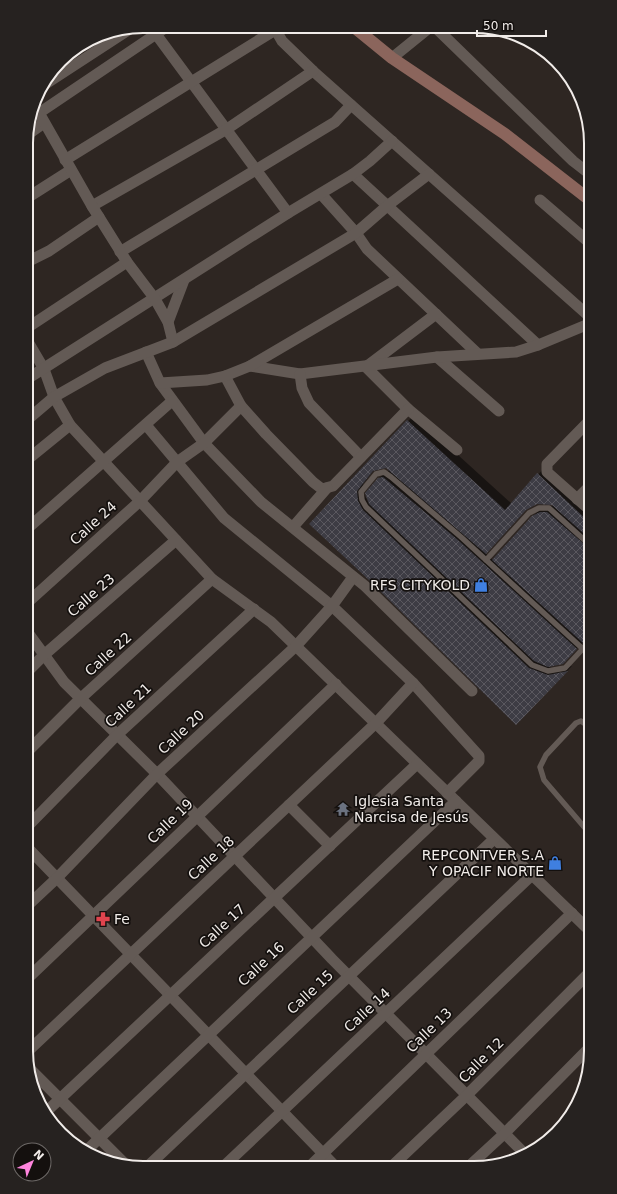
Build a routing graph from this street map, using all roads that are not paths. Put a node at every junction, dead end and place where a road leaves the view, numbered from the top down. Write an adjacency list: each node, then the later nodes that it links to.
1 (150, 33): 14 (street)
2 (156, 33): 12 (street)
3 (269, 33): 12 (street)
4 (279, 33): 10 (street)
5 (361, 33): 9 (street)
6 (423, 33): 9 (street)
7 (441, 33): 22 (street)
8 (119, 36): 11 (street)
9 (392, 58): 27 (street)
10 (313, 71): 13 (street); 17 (street)
11 (55, 78)
12 (192, 82): 17 (street); 20 (street)
13 (351, 105): 19 (street); 21 (street)
14 (39, 108)
15 (38, 111): 16 (street)
16 (44, 123): 18 (street); 20 (street)
17 (227, 129): 21 (street); 29 (street)
18 (34, 130)
19 (392, 141): 23 (street); 24 (street)
20 (68, 165): 25 (street); 29 (street)
21 (257, 169): 31 (street); 35 (street)
22 (584, 170)
23 (353, 174): 26 (street); 30 (street)
24 (429, 174): 30 (street); 41 (street)
25 (33, 193)
26 (321, 194): 31 (street); 33 (street)
27 (584, 196)
28 (540, 200): 34 (street)
29 (92, 206): 32 (street)
30 (387, 206): 33 (street); 47 (street)
31 (288, 213): 38 (street)
32 (99, 217): 35 (street); 36 (street)
33 (356, 234): 39 (street); 46 (street)
34 (584, 238)
35 (120, 252): 37 (street)
36 (33, 259)
37 (127, 262): 40 (street); 44 (street)
38 (184, 279): 40 (street); 43 (street)
39 (398, 279): 42 (street); 52 (street)
40 (155, 299): 43 (street); 54 (street)
41 (584, 312)
42 (436, 314): 50 (street); 53 (street)
43 (168, 322): 46 (street)
44 (33, 324)
45 (584, 326): 47 (street)
46 (173, 342): 49 (street)
47 (538, 345): 50 (street)
48 (33, 350): 54 (street)
49 (146, 352): 58 (street); 59 (street)
50 (478, 354): 51 (street)
51 (436, 357): 53 (street); 63 (street)
52 (250, 366): 55 (street); 57 (street)
53 (366, 366): 55 (street); 62 (street)
54 (44, 369): 56 (street); 59 (street)
55 (300, 374): 71 (street)
56 (33, 375)
57 (225, 376): 58 (street); 61 (street)
58 (160, 383): 60 (street)
59 (54, 397): 64 (street); 65 (street)
60 (172, 401): 66 (street); 68 (street)
61 (241, 406): 68 (street, Calle 24); 74 (street)
62 (408, 409): 69 (street); 71 (street)
63 (499, 411)
64 (33, 415)
65 (70, 424): 70 (street); 72 (street)
66 (146, 425): 72 (street); 73 (street)
67 (584, 426): 76 (street)
68 (204, 442): 73 (street, Calle 24); 80 (street)
69 (457, 450)
70 (33, 455)
71 (361, 457): 74 (street)
72 (105, 461): 77 (street); 79 (street)
73 (178, 462): 77 (street, Calle 24); 87 (street)
74 (327, 488): 80 (street)
75 (584, 492): 76 (street)
76 (577, 499): 78 (street)
77 (140, 500): 81 (street); 86 (street, Calle 24)
78 (584, 505)
79 (33, 524)
80 (293, 527): 84 (street)
81 (176, 540): 85 (street); 92 (street, Calle 23)
82 (584, 540): 83 (lane)
83 (486, 560): 91 (lane); 91 (lane)
84 (353, 577): 87 (street, Calle 20); 96 (street)
85 (212, 579): 88 (street); 97 (street, Calle 22)
86 (33, 598)
87 (332, 606): 90 (street, Calle 20); 94 (street)
88 (254, 609): 90 (street); 100 (street, Calle 21)
89 (33, 640): 92 (street)
90 (296, 646): 95 (street); 103 (street, Calle 20)
91 (583, 649)
92 (44, 655): 93 (street, Calle 23); 97 (street)
93 (33, 666)
94 (413, 683): 98 (street, Calle 18); 104 (street)
95 (336, 684): 98 (street); 107 (street, Calle 19)
96 (472, 691)
97 (80, 699): 100 (street); 101 (street, Calle 22)
98 (376, 723): 102 (street); 106 (street, Calle 18)
99 (584, 724): 109 (lane)
100 (117, 735): 103 (street); 108 (street, Calle 21)
101 (33, 746)
102 (418, 764): 104 (street); 111 (street, Calle 17)
103 (157, 774): 107 (street); 115 (street, Calle 20)
104 (447, 793): 105 (street)
105 (456, 801): 110 (street); 121 (street, Calle 16)
106 (289, 805): 111 (street); 113 (street, Calle 18)
107 (197, 815): 113 (street); 119 (street, Calle 19)
108 (33, 821)
109 (584, 827)
110 (494, 839): 114 (street); 124 (street, Calle 15)
111 (330, 846): 116 (street, Calle 17)
112 (33, 853): 115 (street)
113 (235, 856): 116 (street); 122 (street, Calle 18)
114 (532, 875): 118 (street); 127 (street, Calle 14)
115 (57, 878): 117 (street, Calle 20); 119 (street)
116 (274, 898): 121 (street); 126 (street, Calle 17)
117 (33, 900)
118 (572, 913): 120 (street); 131 (street, Calle 13)
119 (93, 915): 122 (street); 123 (street, Calle 19)
120 (584, 925)
121 (312, 937): 124 (street); 128 (street, Calle 16)
122 (131, 954): 126 (street); 129 (street, Calle 18)
123 (33, 973)
124 (349, 976): 127 (street); 132 (street, Calle 15)
125 (584, 978): 134 (street, Calle 12)
126 (171, 995): 128 (street); 135 (street, Calle 17)
127 (385, 1014): 131 (street); 137 (street, Calle 14)
128 (209, 1035): 132 (street); 139 (street, Calle 16)
129 (33, 1046)
130 (584, 1053): 138 (street)
131 (425, 1054): 134 (street); 142 (street, Calle 13)
132 (246, 1073): 137 (street); 144 (street, Calle 15)
133 (36, 1075): 135 (street)
134 (466, 1096): 138 (street); 148 (street, Calle 12)
135 (60, 1099): 136 (street, Calle 17); 139 (street)
136 (50, 1109)
137 (283, 1111): 142 (street); 145 (street, Calle 14)
138 (505, 1133): 141 (street); 149 (street)
139 (99, 1138): 140 (street, Calle 16); 143 (street)
140 (90, 1147)
141 (522, 1150)
142 (323, 1153): 146 (street, Calle 13); 147 (street)
143 (119, 1158)
144 (153, 1161)
145 (229, 1161)
146 (315, 1161)
147 (330, 1161)
148 (397, 1161)
149 (476, 1161)

